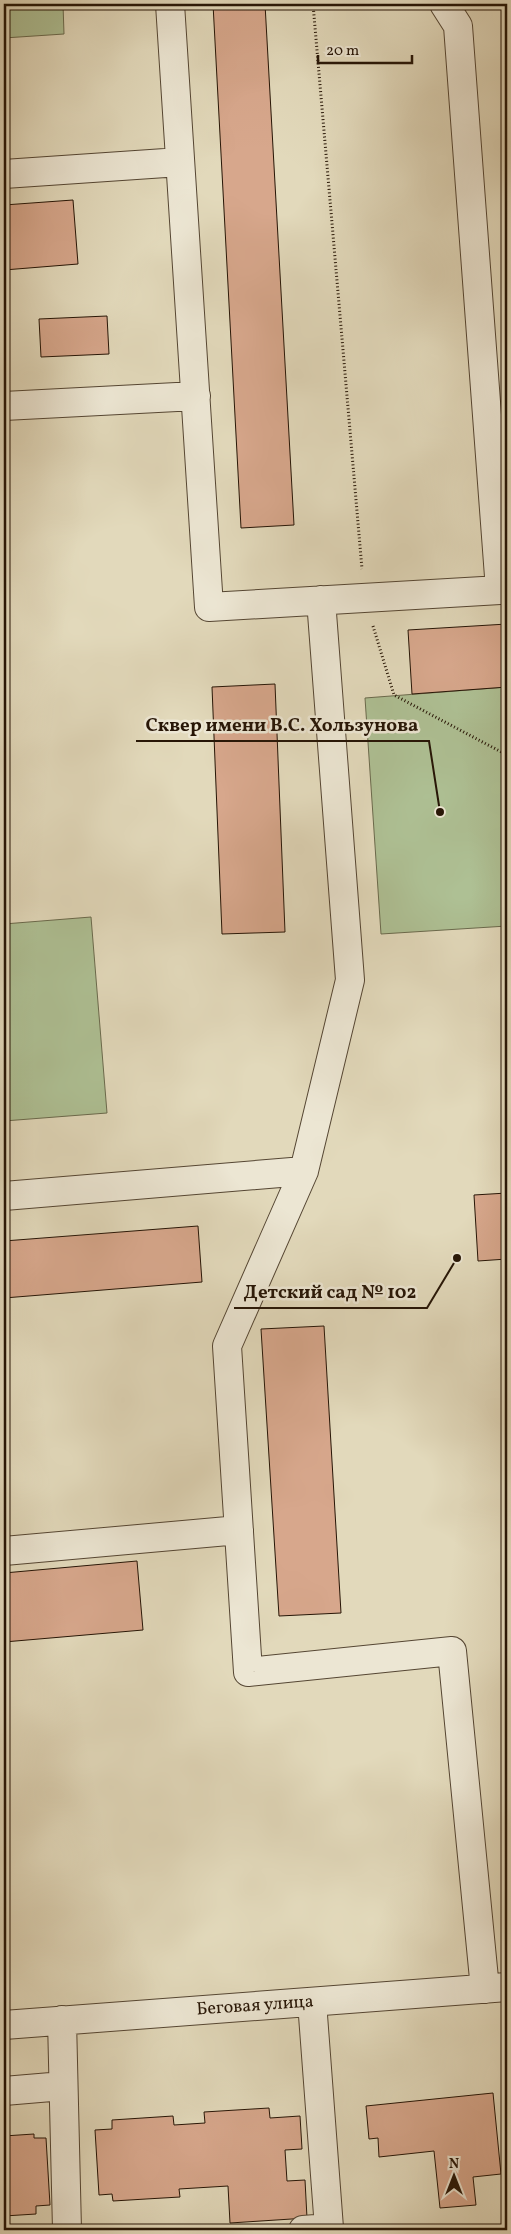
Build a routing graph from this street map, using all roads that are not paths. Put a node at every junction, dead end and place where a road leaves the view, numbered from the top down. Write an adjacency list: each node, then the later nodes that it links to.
1 (170, 4): 3 (street)
2 (444, 4): 7 (street)
3 (180, 162): 4 (street); 5 (street)
4 (4, 174)
5 (196, 396): 6 (street); 8 (street)
6 (4, 406)
7 (503, 561): 8 (street)
8 (321, 600): 9 (street)
9 (304, 1170): 10 (street); 11 (street)
10 (4, 1196)
11 (238, 1530): 12 (street); 13 (street)
12 (4, 1551)
13 (496, 1988): 14 (street, Беговая улица)
14 (312, 2002): 15 (street, Беговая улица); 20 (street)
15 (62, 2020): 16 (street, Беговая улица); 17 (street)
16 (4, 2025)
17 (63, 2086): 18 (street); 19 (street)
18 (4, 2091)
19 (67, 2230)
20 (303, 2230)

